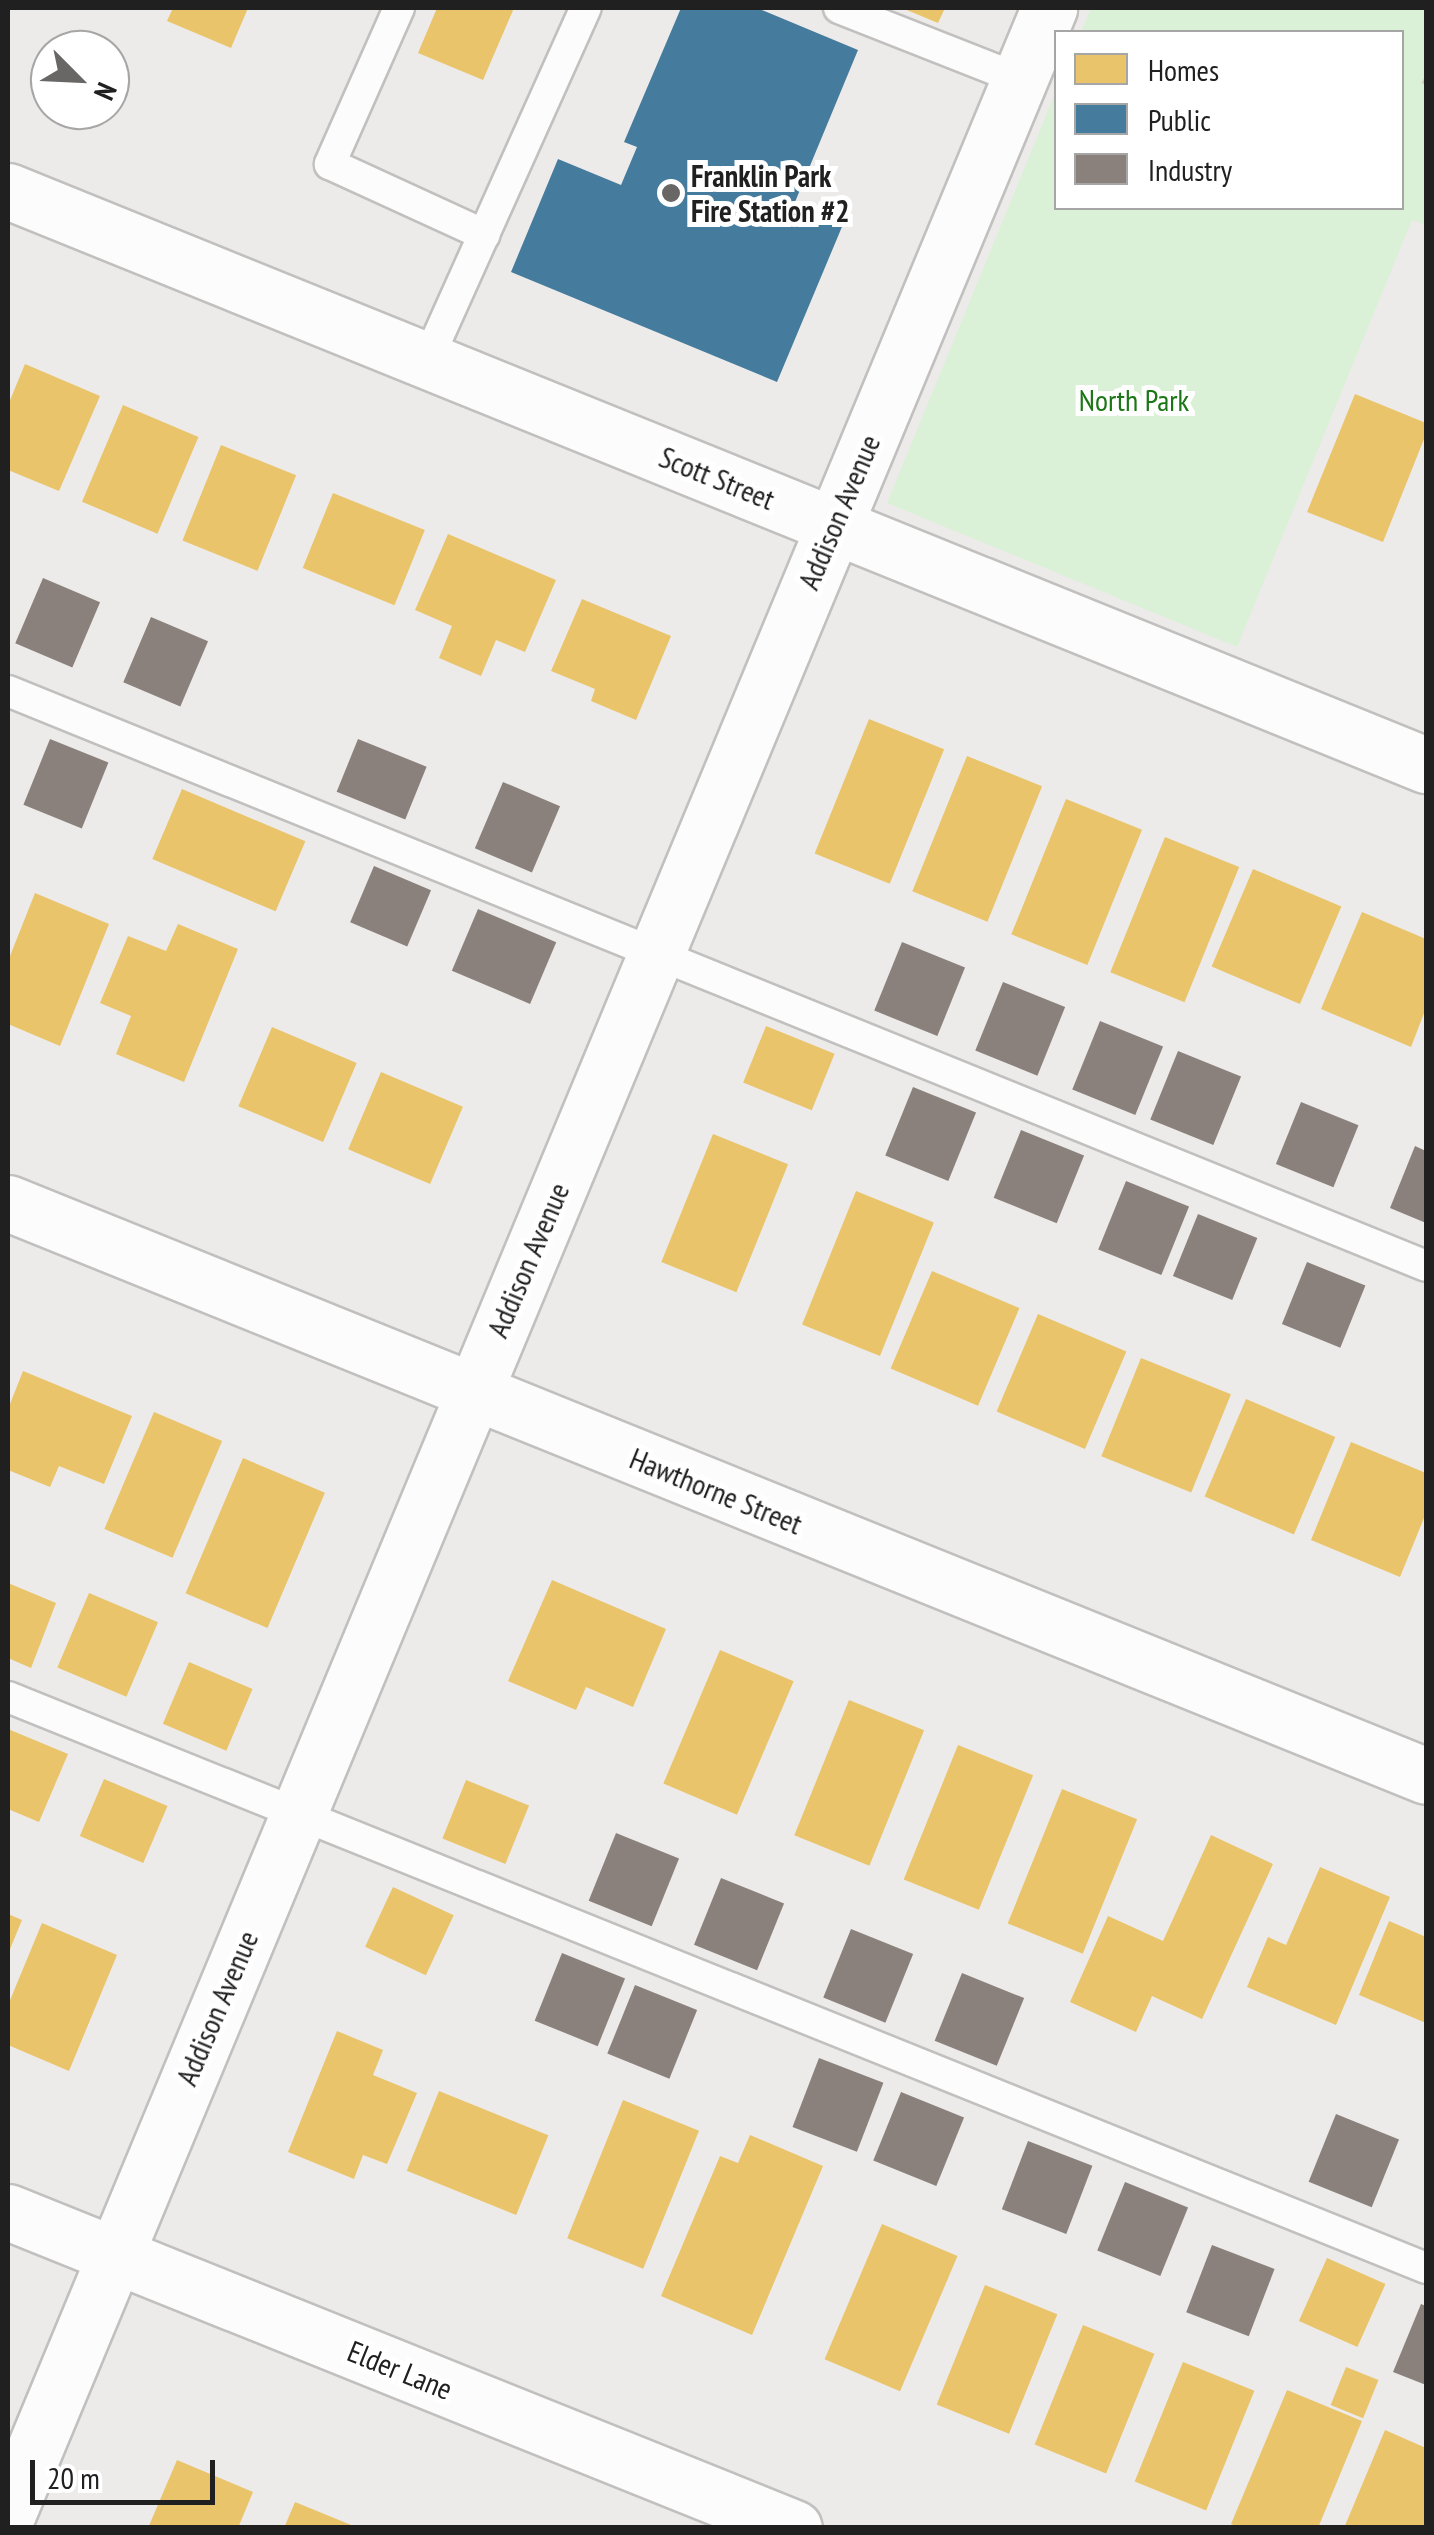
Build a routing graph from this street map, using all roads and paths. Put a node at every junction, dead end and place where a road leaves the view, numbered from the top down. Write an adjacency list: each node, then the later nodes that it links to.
1 (399, 8): 7 (lane)
2 (586, 8): 7 (lane)
3 (838, 8): 5 (lane)
4 (1049, 8): 5 (street, Addison Avenue)
5 (1019, 79): 9 (street, Addison Avenue)
6 (8, 192): 8 (street, Scott Street)
7 (485, 235): 8 (lane)
8 (428, 361): 9 (street, Scott Street)
9 (834, 526): 11 (street, Scott Street); 12 (street, Addison Avenue)
10 (8, 691): 12 (lane)
11 (1426, 765)
12 (656, 953): 14 (lane); 15 (street, Addison Avenue)
13 (8, 1204): 15 (street, Hawthorne Street)
14 (1426, 1266)
15 (472, 1394): 17 (street, Hawthorne Street); 18 (street, Addison Avenue)
16 (8, 1697): 18 (lane)
17 (1426, 1776)
18 (298, 1814): 20 (street, Addison Avenue); 21 (lane)
19 (8, 2212): 20 (street, Elder Lane)
20 (114, 2255): 22 (street, Addison Avenue); 23 (street, Elder Lane)
21 (1426, 2268)
22 (8, 2512)
23 (794, 2528)

